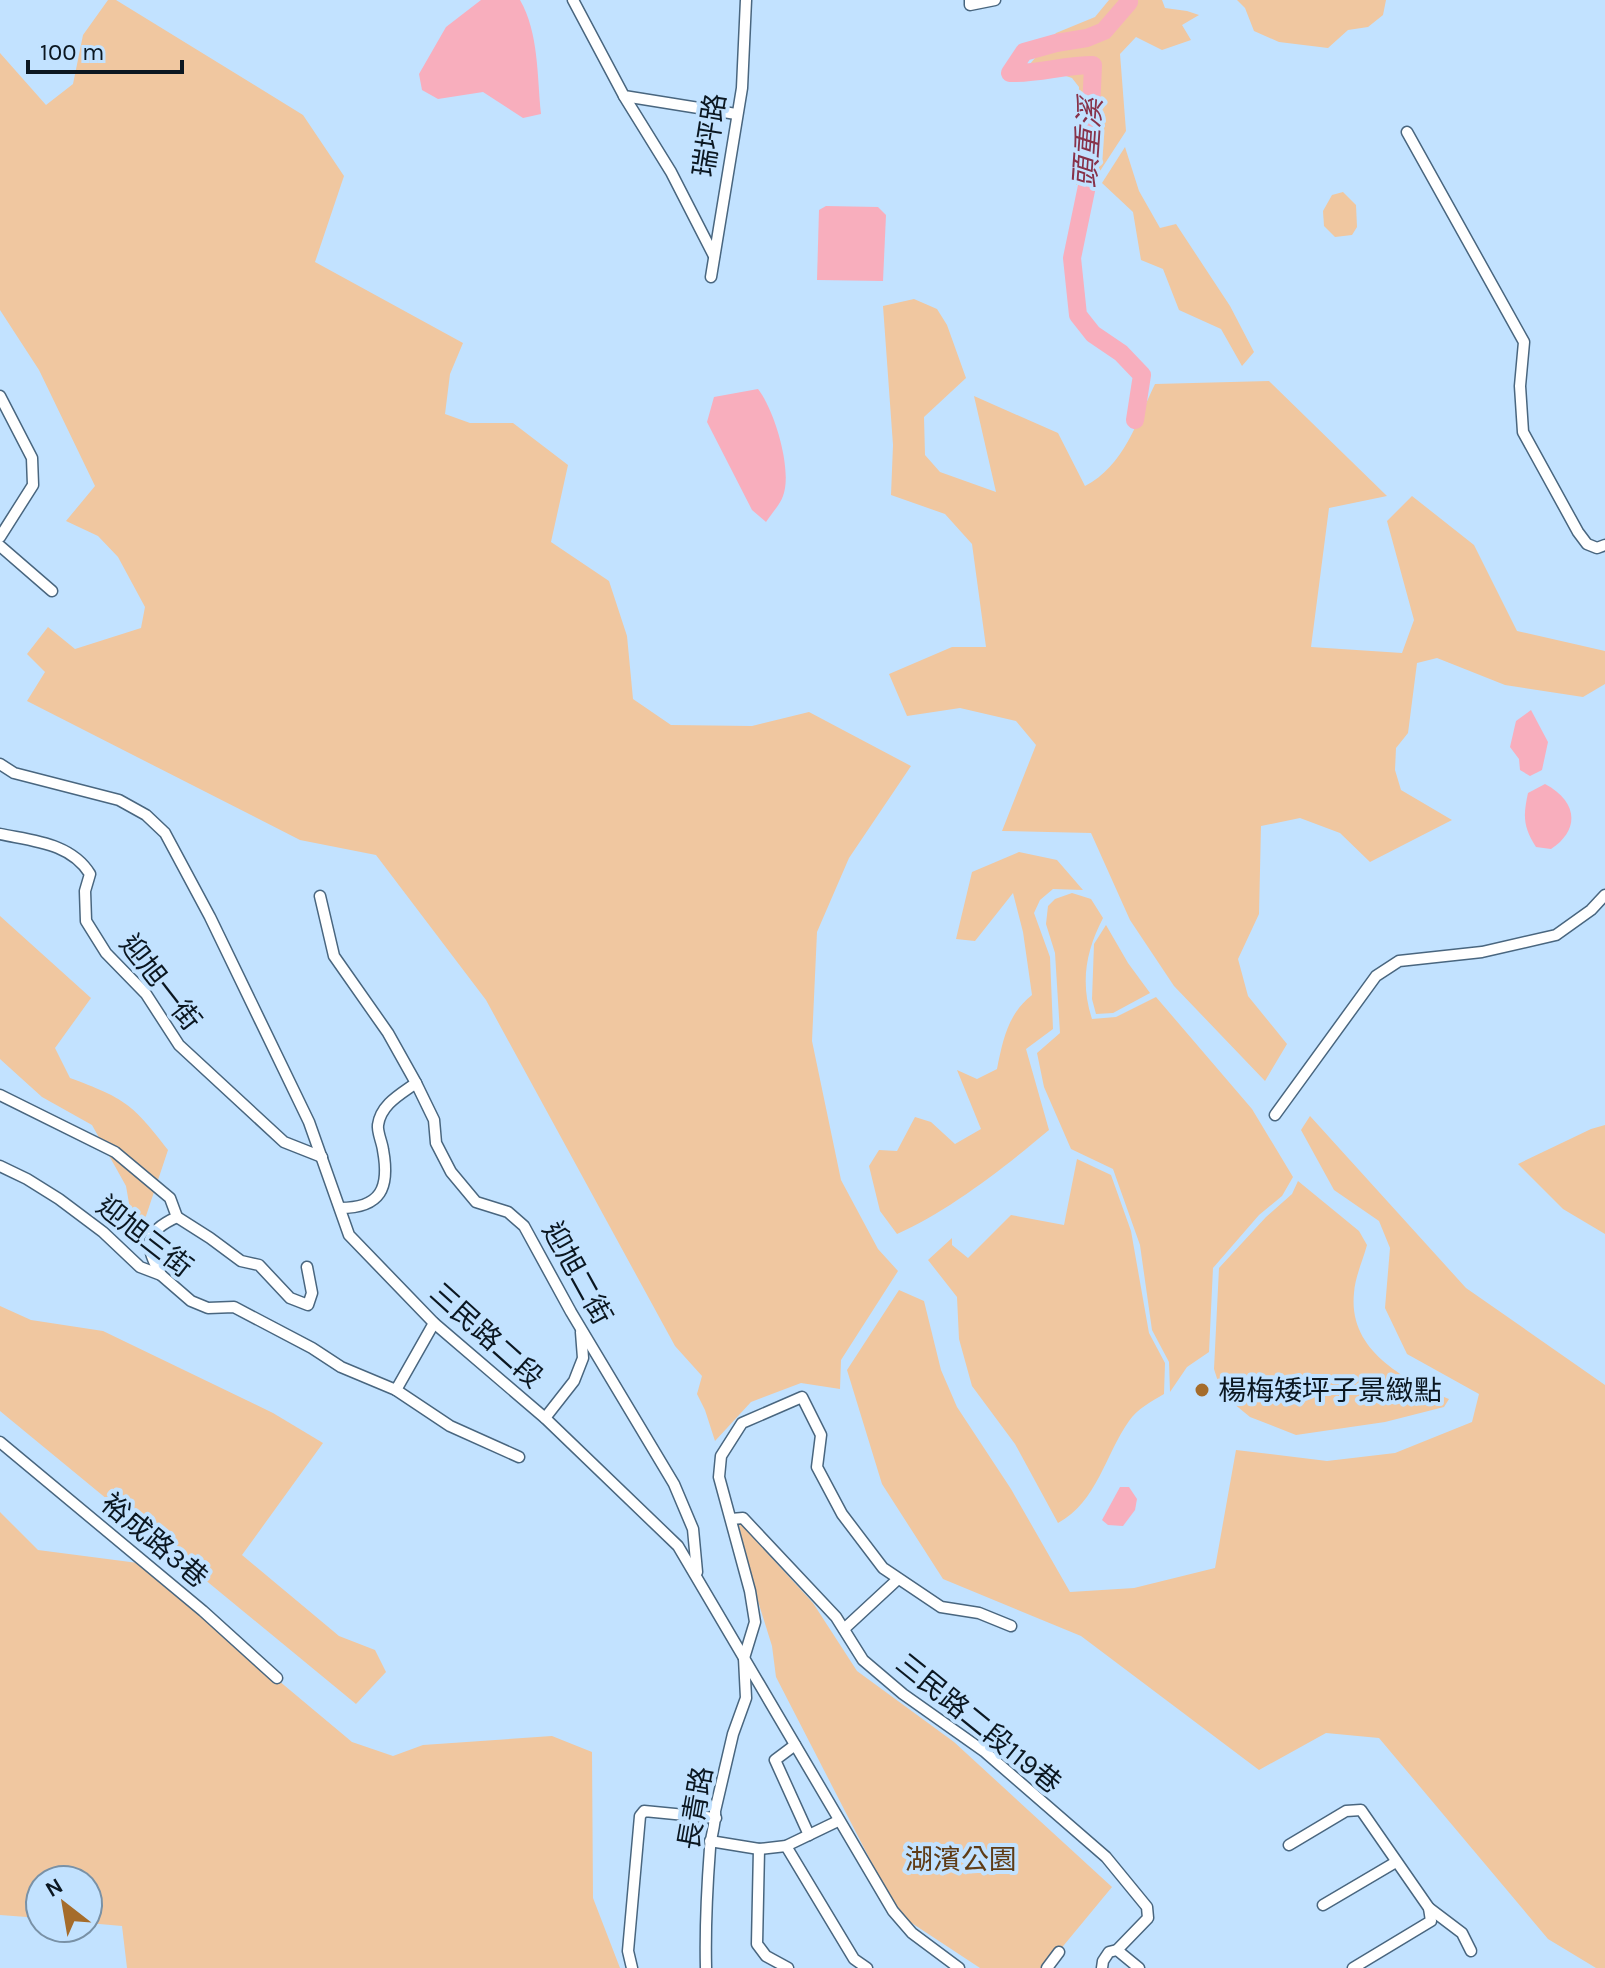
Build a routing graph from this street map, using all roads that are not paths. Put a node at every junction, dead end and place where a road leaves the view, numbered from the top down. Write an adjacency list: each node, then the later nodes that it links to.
1 (573, 0): 5 (street)
2 (746, 0): 6 (street, 瑞坪路)
3 (970, 0): 4 (street)
4 (995, 0)
5 (624, 96): 6 (street); 8 (street)
6 (736, 114): 8 (street, 瑞坪路)
7 (1407, 132): 12 (street)
8 (714, 256): 9 (street, 瑞坪路)
9 (711, 277)
10 (0, 396): 11 (street)
11 (0, 537)
12 (1605, 545)
13 (0, 546): 14 (street)
14 (52, 591)
15 (0, 764): 22 (street, 三民路二段)
16 (0, 834): 22 (street, 迎旭一街)
17 (1605, 895): 21 (street)
18 (320, 896): 19 (street, 迎旭二街)
19 (416, 1083): 24 (street); 29 (street, 迎旭二街)
20 (0, 1095): 25 (street)
21 (1275, 1115)
22 (322, 1157): 24 (street, 三民路二段)
23 (0, 1166): 27 (street, 迎旭三街)
24 (340, 1208): 28 (street, 三民路二段)
25 (177, 1217): 26 (street); 27 (street)
26 (307, 1267)
27 (161, 1275): 30 (street, 迎旭三街)
28 (434, 1323): 30 (street); 31 (street, 三民路二段)
29 (581, 1330): 31 (street); 35 (street, 迎旭二街)
30 (396, 1390): 33 (street, 迎旭三街)
31 (545, 1418): 35 (street, 三民路二段)
32 (0, 1442): 40 (street, 裕成路3巷)
33 (519, 1457)
34 (731, 1519): 36 (street); 38 (street, 三民路二段119巷); 39 (street)
35 (697, 1576): 39 (street, 三民路二段)
36 (898, 1579): 37 (street); 38 (street)
37 (1011, 1626)
38 (844, 1629): 52 (street, 三民路二段119巷)
39 (744, 1658): 41 (street, 三民路二段); 42 (street, 長青路)
40 (277, 1678)
41 (795, 1745): 43 (street, 三民路二段); 44 (street)
42 (716, 1818): 45 (street, 長青路); 55 (street)
43 (838, 1821): 44 (street); 59 (street, 三民路二段)
44 (809, 1835): 47 (street)
45 (710, 1841): 48 (street); 56 (street, 長青路)
46 (1289, 1845): 49 (street)
47 (786, 1846): 48 (street); 58 (street)
48 (759, 1849): 57 (street)
49 (1396, 1862): 50 (street); 51 (street)
50 (1323, 1905)
51 (1429, 1908): 53 (street); 63 (street)
52 (1117, 1950): 61 (street, 三民路二段119巷); 62 (street)
53 (1471, 1951)
54 (1059, 1952): 60 (street)
55 (632, 1968)
56 (706, 1968)
57 (788, 1968)
58 (867, 1968)
59 (959, 1968)
60 (1047, 1968)
61 (1102, 1968)
62 (1139, 1968)
63 (1353, 1968)

